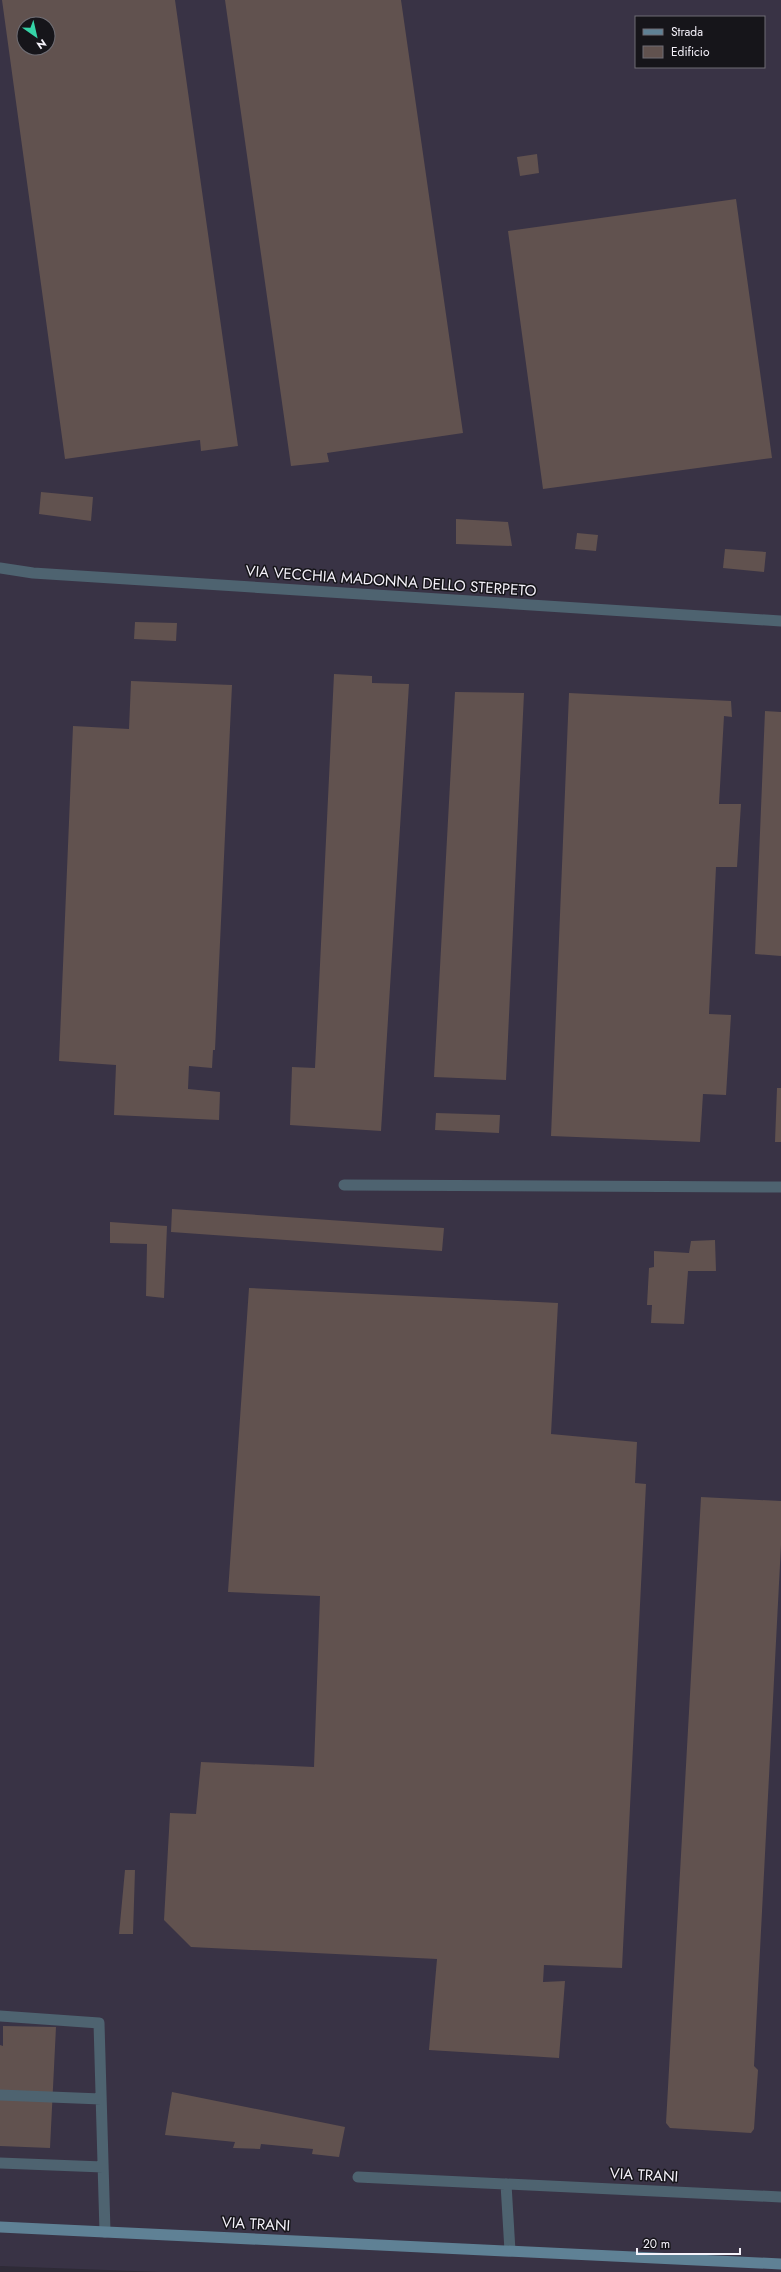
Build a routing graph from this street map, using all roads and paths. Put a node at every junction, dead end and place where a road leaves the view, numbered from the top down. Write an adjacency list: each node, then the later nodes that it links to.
1 (0, 568): 2 (street, VIA VECCHIA MADONNA DELLO STERPETO)
2 (781, 621)
3 (344, 1185): 4 (street)
4 (781, 1187)
5 (0, 2016): 7 (street)
6 (0, 2095): 7 (street)
7 (101, 2099): 9 (street)
8 (0, 2163): 9 (street)
9 (103, 2167): 14 (street)
10 (358, 2177): 11 (street, VIA TRANI)
11 (506, 2184): 12 (street, VIA TRANI); 15 (street)
12 (781, 2197)
13 (0, 2227): 14 (main road, VIA TRANI)
14 (105, 2232): 15 (main road, VIA TRANI)
15 (510, 2251): 16 (main road, VIA TRANI)
16 (781, 2264)

